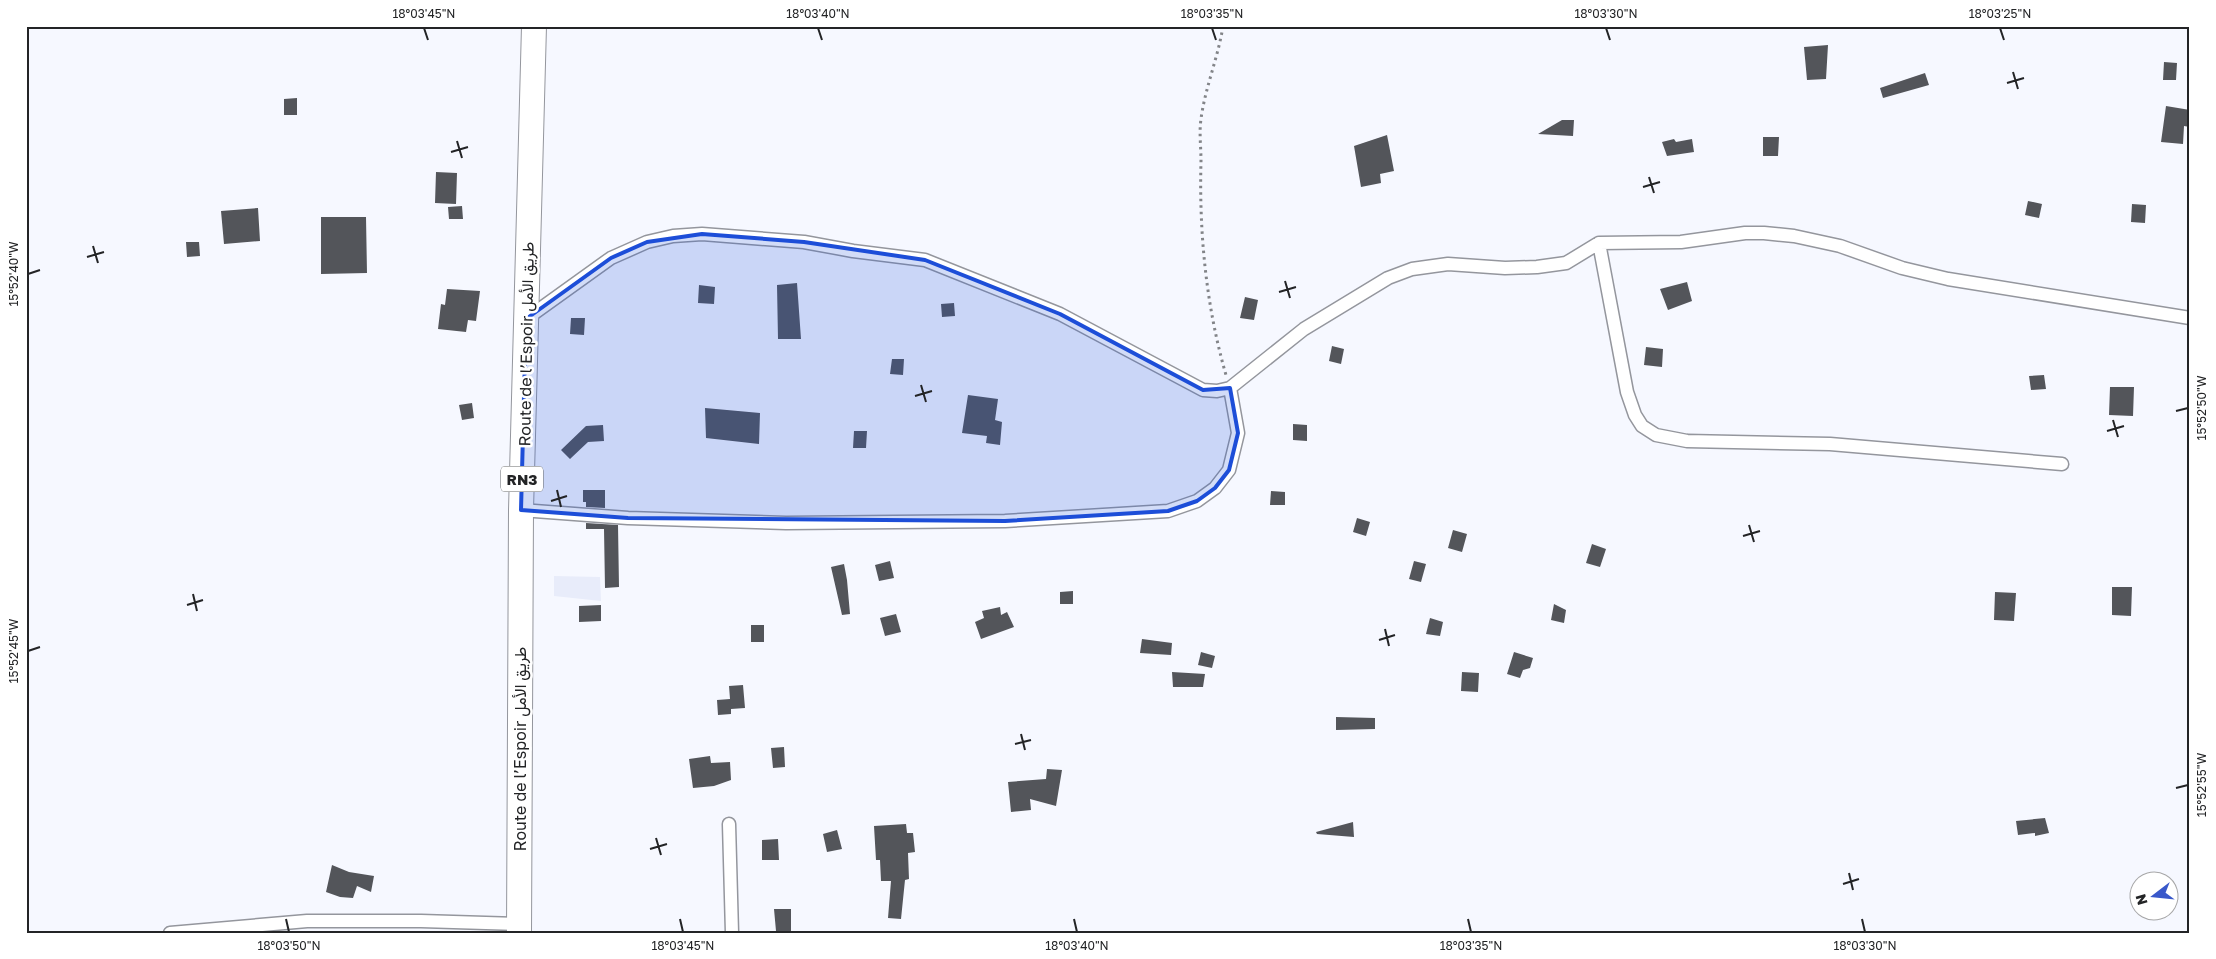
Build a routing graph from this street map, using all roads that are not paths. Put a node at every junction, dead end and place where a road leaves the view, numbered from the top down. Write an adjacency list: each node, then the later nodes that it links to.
1 (534, 26): 4 (highway, Route de l’Espoir طريق الأمل / RN3)
2 (1600, 243): 3 (street); 5 (street); 6 (street)
3 (2190, 318)
4 (526, 319): 5 (street); 7 (highway, Route de l’Espoir طريق الأمل / RN3)
5 (1230, 388): 7 (street)
6 (2062, 464)
7 (521, 510): 9 (highway, Route de l’Espoir طريق الأمل / RN3)
8 (729, 824): 11 (street)
9 (519, 928): 10 (street)
10 (170, 933)
11 (732, 933)

